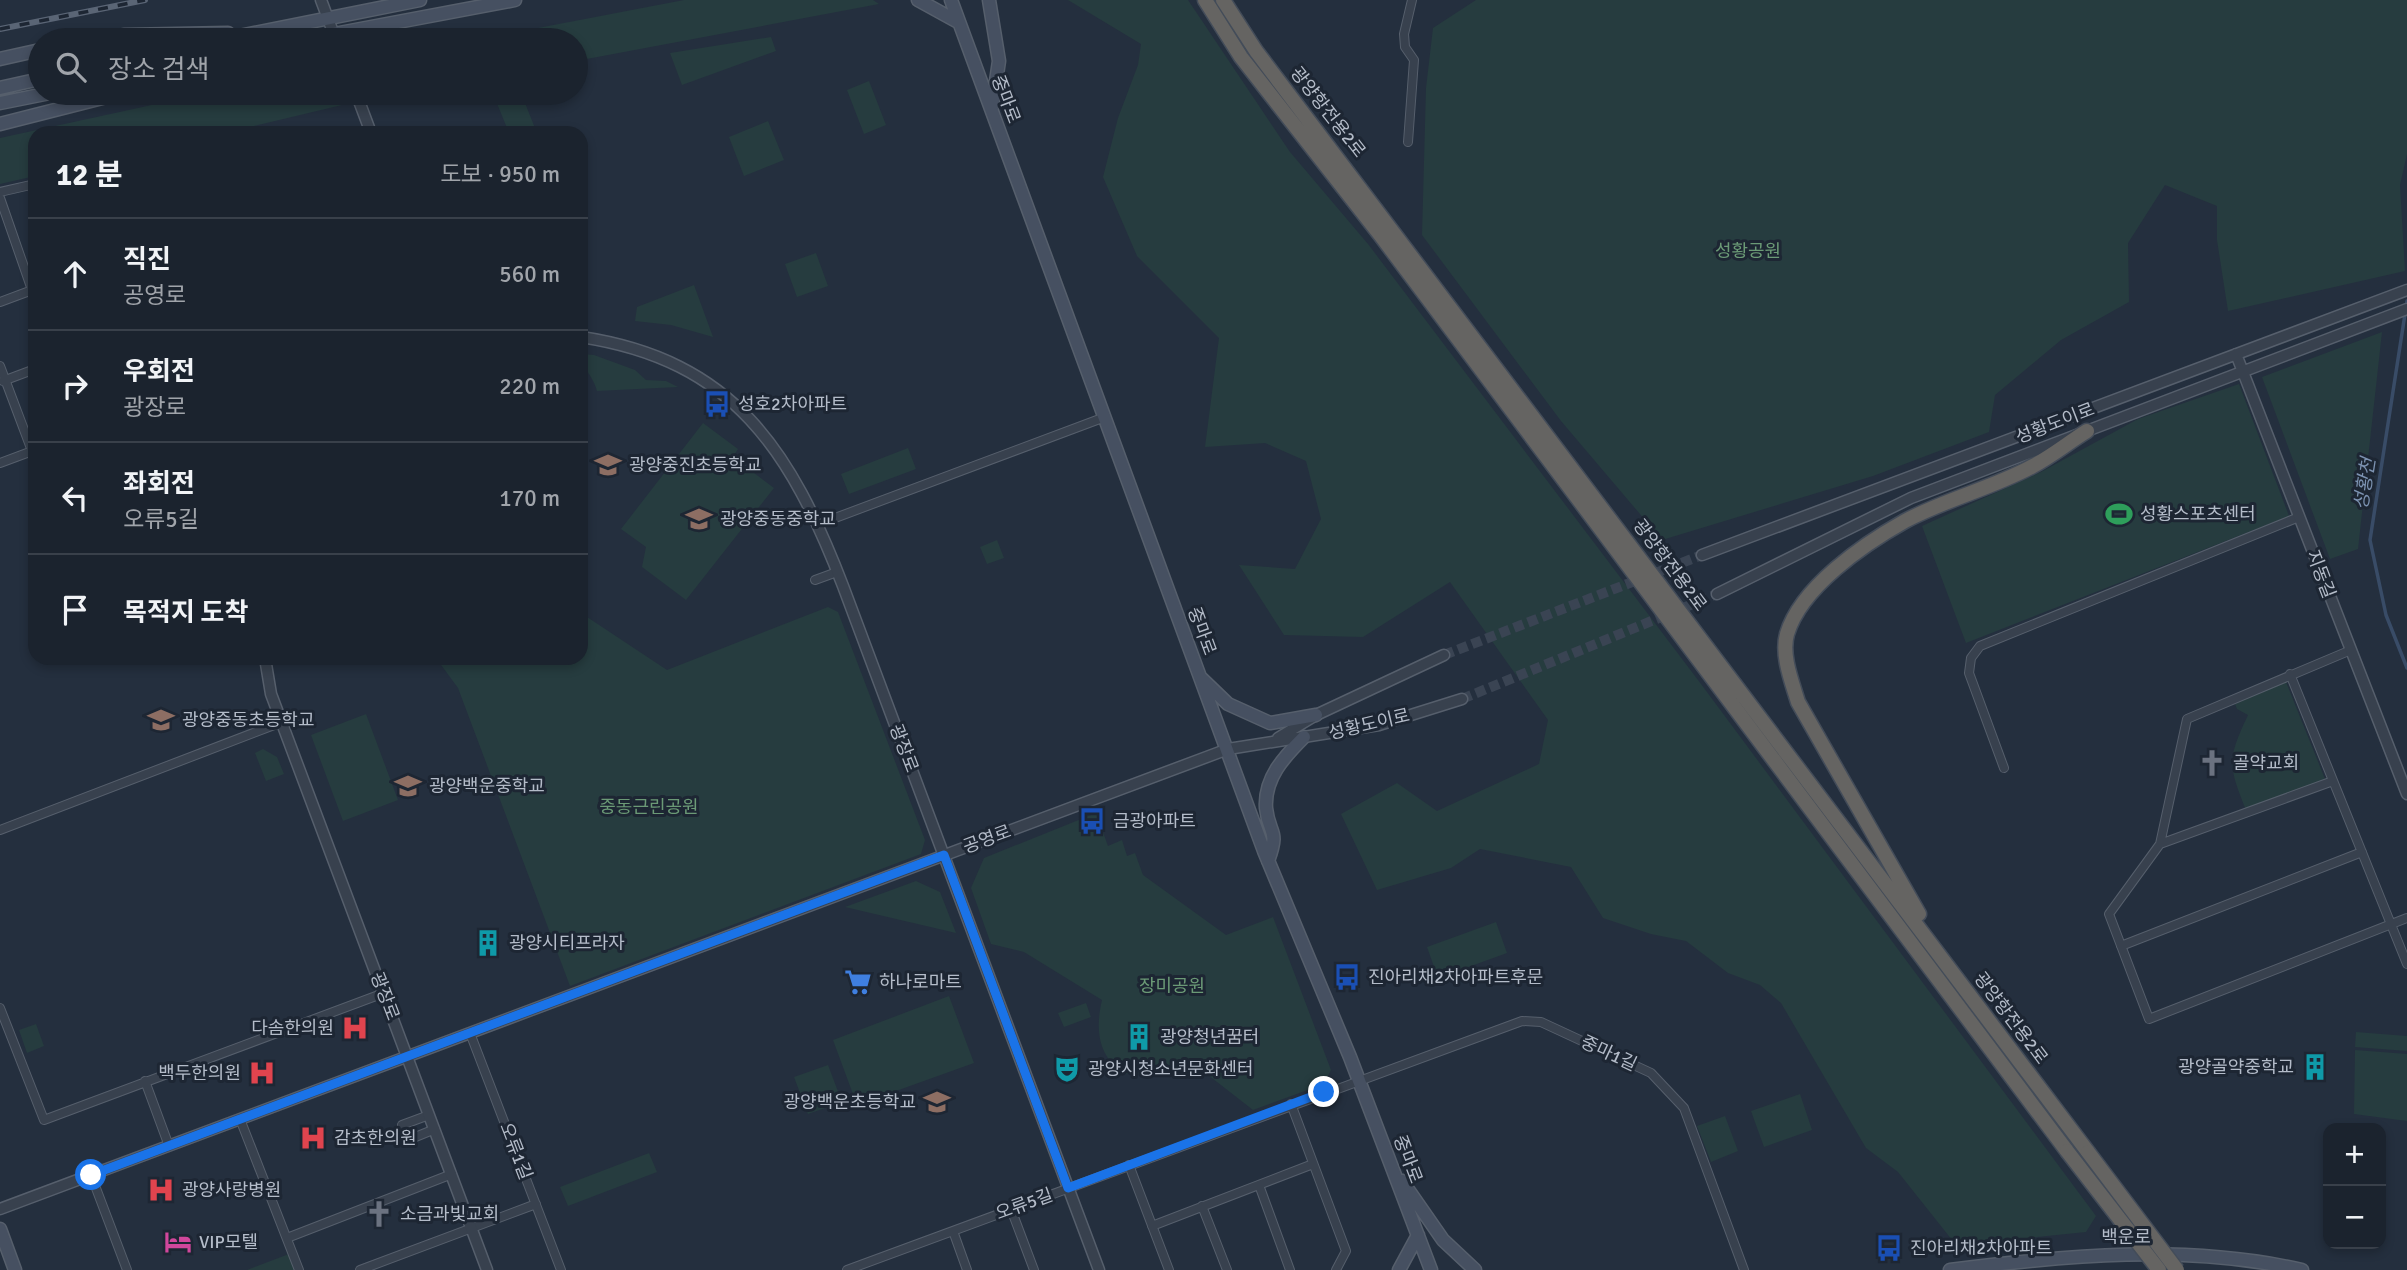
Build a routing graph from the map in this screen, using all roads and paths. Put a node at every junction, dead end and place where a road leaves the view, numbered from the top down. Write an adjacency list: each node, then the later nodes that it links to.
1 (321, 0): 10 (street)
2 (420, 0): 10 (main road)
3 (515, 0): 14 (main road)
4 (918, 0): 11 (main road)
5 (951, 0): 11 (main road, 중마로)
6 (989, 0): 23 (main road)
7 (1205, 0): 125 (highway, 광양항전용2로, bridge)
8 (1223, 0): 75 (highway, 광양항전용2로)
9 (1412, 0): 26 (street)
10 (327, 18): 12 (main road); 13 (street)
11 (958, 22): 23 (main road, 중마로)
12 (278, 28)
13 (331, 28)
14 (379, 28)
15 (28, 53): 16 (main road)
16 (0, 59)
17 (28, 82): 18 (main road)
18 (0, 88)
19 (28, 97): 20 (main road)
20 (0, 103)
21 (75, 105): 24 (main road)
22 (360, 105): 25 (street)
23 (992, 108): 41 (main road, 중마로)
24 (0, 124)
25 (368, 126)
26 (1408, 142)
27 (28, 186): 28 (street)
28 (0, 192)
29 (0, 198): 30 (street)
30 (28, 273)
31 (2407, 290): 36 (street, 성황도이로)
32 (28, 291): 33 (street)
33 (0, 302)
34 (2407, 309): 39 (street, 성황도이로)
35 (588, 338): 47 (street, 광장로)
36 (2236, 354): 39 (street, 지동길); 48 (street, 성황도이로)
37 (0, 366): 40 (street)
38 (28, 372): 40 (street)
39 (2240, 372): 42 (street, 성황도이로); 46 (street, 지동길)
40 (3, 381): 43 (street)
41 (1105, 417): 47 (street); 56 (main road, 중마로)
42 (2087, 431): 51 (street, 성황도이로); 75 (highway)
43 (28, 439)
44 (28, 453): 45 (street)
45 (0, 463)
46 (2299, 517): 52 (street, 지동길); 63 (street)
47 (819, 524): 49 (street, 광장로)
48 (1702, 555)
49 (837, 572): 50 (street); 69 (street, 광장로)
50 (815, 580)
51 (1717, 594)
52 (2351, 650): 55 (street); 65 (street, 지동길)
53 (1444, 655): 58 (street, 성황도이로)
54 (266, 665): 59 (street, 광장로)
55 (2290, 674): 64 (street); 67 (street)
56 (1200, 678): 58 (main road); 62 (main road, 중마로)
57 (1462, 699): 60 (street, 성황도이로)
58 (1316, 715): 61 (street, 성황도이로)
59 (282, 722): 66 (street); 76 (street, 광장로)
60 (1304, 737): 61 (street, 성황도이로); 70 (main road)
61 (1275, 739): 62 (street, 성황도이로)
62 (1228, 749): 69 (street, 공영로); 70 (main road, 중마로)
63 (2004, 768)
64 (2333, 781): 67 (street); 68 (street)
65 (2407, 794)
66 (0, 830)
67 (2160, 844): 73 (street)
68 (2362, 852): 72 (street); 73 (street)
69 (944, 855): 78 (street, 공영로); 95 (street, 광장로)
70 (1268, 861): 80 (main road, 중마로)
71 (2407, 918): 72 (street)
72 (2391, 925): 73 (street); 74 (street)
73 (2121, 946)
74 (2407, 964)
75 (1949, 967): 126 (highway, 광양항전용2로, bridge)
76 (384, 993): 79 (street, 광장로); 81 (street)
77 (0, 1008): 81 (street)
78 (470, 1033): 79 (street, 공영로); 96 (street, 오류1길)
79 (407, 1056): 83 (street, 광장로); 84 (street, 공영로)
80 (1359, 1079): 82 (street, 오류5길); 91 (main road, 중마로); 123 (street, 중마1길)
81 (145, 1081): 88 (street)
82 (1292, 1104): 89 (street); 90 (street, 오류5길)
83 (429, 1115): 85 (street); 86 (street, 광장로)
84 (240, 1119): 88 (street, 공영로); 105 (street)
85 (402, 1125)
86 (435, 1129): 87 (street); 92 (street, 광장로)
87 (408, 1140)
88 (169, 1146): 93 (street, 공영로)
89 (1313, 1164): 94 (street); 119 (street)
90 (1129, 1165): 95 (street, 오류5길); 100 (street)
91 (1392, 1166): 104 (main road, 중마로); 122 (main road)
92 (452, 1174): 101 (street, 광장로); 105 (street)
93 (91, 1175): 98 (street, 공영로); 107 (street)
94 (1259, 1185): 97 (street); 118 (street)
95 (1068, 1188): 99 (street, 오류5길); 115 (street, 광장로)
96 (536, 1204): 101 (street); 111 (street, 오류1길)
97 (1202, 1206): 100 (street); 117 (street)
98 (0, 1209)
99 (1011, 1209): 103 (street, 오류5길); 114 (street)
100 (1153, 1226): 116 (street)
101 (472, 1228): 109 (street); 110 (street, 광장로)
102 (0, 1229): 106 (main road)
103 (953, 1231): 112 (street, 오류5길); 113 (street)
104 (1418, 1235): 120 (main road); 121 (main road, 중마로)
105 (287, 1238): 108 (street)
106 (15, 1270)
107 (127, 1270)
108 (299, 1270)
109 (360, 1270)
110 (487, 1270)
111 (561, 1270)
112 (847, 1270)
113 (967, 1270)
114 (1034, 1270)
115 (1099, 1270)
116 (1169, 1270)
117 (1227, 1270)
118 (1290, 1270)
119 (1336, 1270)
120 (1399, 1270)
121 (1431, 1270)
122 (1475, 1270)
123 (1744, 1270)
124 (1950, 1270): 127 (main road, 백운로)
125 (2159, 1270)
126 (2177, 1270)
127 (2302, 1270)

